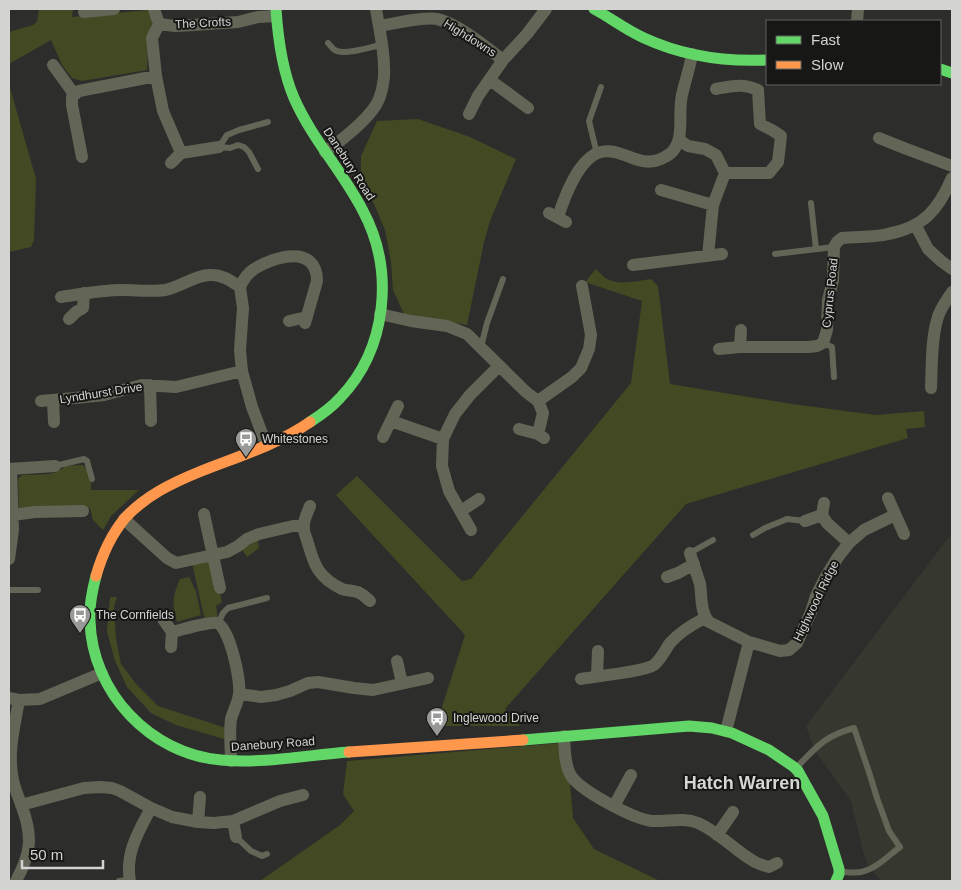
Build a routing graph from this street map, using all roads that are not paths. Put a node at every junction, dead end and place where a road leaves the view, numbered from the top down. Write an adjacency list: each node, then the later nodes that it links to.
1 (114, 9): 6 (street)
2 (154, 9): 9 (street, The Crofts)
3 (376, 9): 10 (street)
4 (546, 9): 14 (street, Highdowns)
5 (594, 9): 13 (street)
6 (84, 12)
7 (276, 12): 9 (street, The Crofts); 28 (street, Danebury Road)
8 (436, 13): 10 (street, Highdowns); 14 (street, Highdowns)
9 (159, 24): 17 (street, The Crofts)
10 (379, 26): 12 (street)
11 (328, 43): 12 (lane)
12 (381, 44): 28 (street)
13 (692, 54): 15 (street); 26 (street)
14 (504, 60): 18 (street, Highdowns)
15 (766, 60)
16 (54, 65): 21 (street)
17 (156, 76): 21 (street); 29 (street, The Crofts)
18 (490, 80): 22 (street); 23 (street, Highdowns)
19 (601, 87): 30 (lane)
20 (716, 89): 35 (street)
21 (74, 94): 31 (street)
22 (528, 108)
23 (468, 114)
24 (268, 122): 27 (lane)
25 (879, 138): 33 (street)
26 (679, 140): 30 (street); 35 (street)
27 (219, 147): 29 (street); 34 (lane)
28 (325, 152): 55 (street, Danebury Road)
29 (181, 153): 32 (street)
30 (596, 154): 40 (street)
31 (82, 158)
32 (171, 163)
33 (952, 166)
34 (258, 169)
35 (725, 173): 39 (street)
36 (952, 178): 41 (street, Cyprus Road)
37 (661, 190): 39 (street)
38 (811, 203): 43 (lane)
39 (713, 205): 46 (street)
40 (558, 217)
41 (916, 226): 42 (street, Cyprus Road); 48 (street)
42 (834, 247): 43 (lane); 59 (street, Cyprus Road)
43 (816, 249): 45 (lane)
44 (722, 254): 46 (street)
45 (775, 254)
46 (708, 256): 47 (street)
47 (633, 265)
48 (952, 269)
49 (504, 280): 61 (lane)
50 (582, 286): 70 (street)
51 (240, 287): 52 (street); 57 (street); 66 (street)
52 (84, 292): 54 (street); 56 (street)
53 (952, 292): 63 (street)
54 (61, 297)
55 (380, 314): 61 (street); 78 (street, Danebury Road)
56 (69, 319)
57 (289, 322)
58 (741, 330): 60 (street)
59 (823, 343): 60 (street, Cyprus Road); 67 (lane)
60 (740, 347): 62 (street, Cyprus Road)
61 (481, 348): 65 (street)
62 (719, 349)
63 (933, 349): 64 (street); 69 (street)
64 (919, 351)
65 (499, 366): 70 (street); 77 (street)
66 (242, 371): 68 (street, Lyndhurst Drive); 78 (street)
67 (834, 377)
68 (150, 385): 72 (street, Lyndhurst Drive); 74 (street, Lyndhurst Drive)
69 (931, 388)
70 (538, 401): 75 (street)
71 (398, 406): 73 (street)
72 (151, 421)
73 (391, 421): 76 (street); 77 (street)
74 (54, 422)
75 (519, 428)
76 (383, 437)
77 (443, 439): 85 (street)
78 (266, 444): 90 (street, Danebury Road)
79 (55, 466): 80 (street); 81 (lane)
80 (10, 469): 88 (street)
81 (92, 479)
82 (888, 498): 89 (street)
83 (479, 499): 85 (street)
84 (310, 506): 92 (street)
85 (461, 511): 93 (street)
86 (83, 512): 88 (street)
87 (204, 514): 98 (street)
88 (13, 515): 99 (street)
89 (895, 515): 94 (street); 97 (street, Highwood Ridge)
90 (124, 519): 98 (street); 117 (street, Danebury Road)
91 (805, 521): 95 (lane); 97 (street)
92 (304, 526): 98 (street); 101 (street)
93 (472, 530)
94 (904, 534)
95 (753, 535)
96 (713, 540): 100 (lane)
97 (849, 543): 113 (street, Highwood Ridge)
98 (213, 555): 103 (street)
99 (9, 559)
100 (692, 559): 102 (street); 109 (street)
101 (325, 577): 104 (street); 108 (street)
102 (667, 577)
103 (220, 588)
104 (317, 588)
105 (9, 590): 106 (lane)
106 (38, 590)
107 (267, 598): 111 (lane)
108 (370, 601)
109 (705, 618): 113 (street, Highwood Ridge); 118 (street)
110 (163, 620): 112 (street)
111 (218, 624): 112 (street); 122 (street)
112 (172, 632): 114 (street)
113 (749, 642): 124 (street)
114 (171, 648)
115 (598, 651): 118 (street)
116 (397, 661): 121 (street)
117 (102, 673): 123 (street); 126 (street, Danebury Road)
118 (597, 676): 120 (street)
119 (428, 678): 121 (street)
120 (581, 678)
121 (402, 683): 122 (street)
122 (239, 694): 126 (street)
123 (14, 699): 129 (street)
124 (726, 731): 125 (street, Danebury Road); 127 (street, Danebury Road)
125 (564, 736): 126 (street, Danebury Road); 133 (street)
126 (231, 761)
127 (796, 768): 142 (street, Danebury Road); 142 (lane)
128 (631, 775): 133 (street)
129 (12, 788): 132 (street)
130 (303, 795): 136 (street)
131 (200, 797): 137 (street)
132 (21, 805): 134 (street); 143 (street)
133 (614, 806): 138 (street)
134 (151, 808): 137 (street); 144 (street)
135 (733, 812): 138 (street)
136 (233, 821): 137 (street); 139 (street)
137 (198, 822)
138 (717, 835): 141 (street)
139 (236, 838): 140 (lane)
140 (267, 854)
141 (777, 863)
142 (838, 877)
143 (16, 881)
144 (126, 881)

